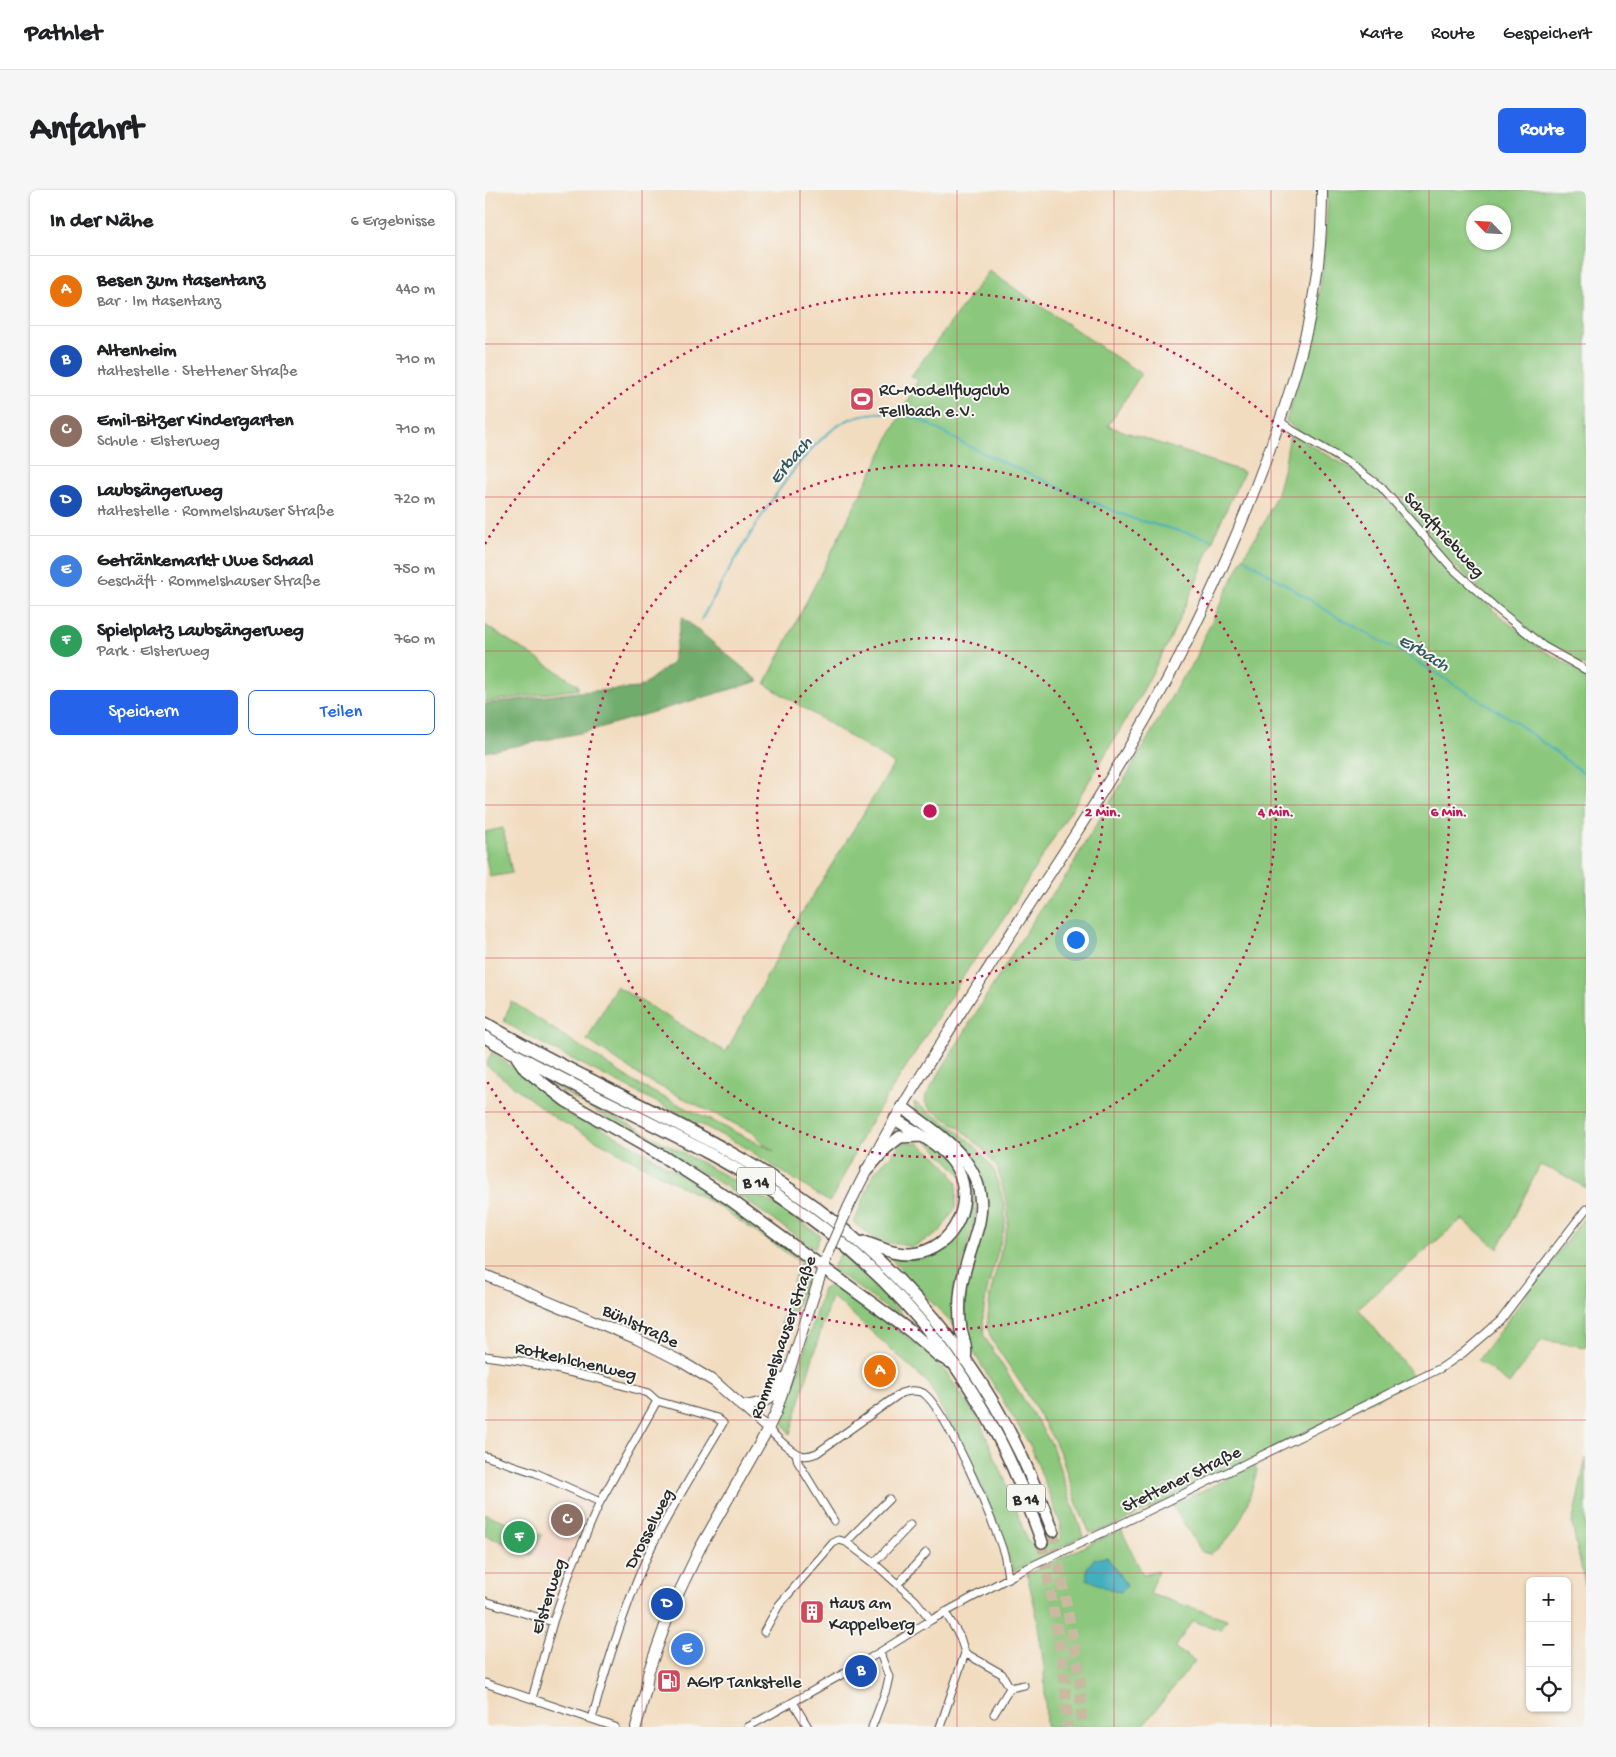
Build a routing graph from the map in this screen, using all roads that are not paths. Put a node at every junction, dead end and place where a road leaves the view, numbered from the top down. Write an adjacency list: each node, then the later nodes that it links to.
1 (1323, 190): 2 (main road, Rommelshauser Straße)
2 (1280, 421): 3 (street, Schaftriebweg); 7 (main road, Rommelshauser Straße)
3 (1586, 670)
4 (485, 1022): 12 (highway, B 14)
5 (485, 1037): 6 (highway, B 14)
6 (516, 1055): 13 (highway); 18 (highway, B 14)
7 (902, 1107): 8 (main road, Rommelshauser Straße); 17 (highway)
8 (895, 1119): 9 (highway, B 14); 10 (main road, Rommelshauser Straße)
9 (921, 1136): 10 (highway); 12 (highway, B 14)
10 (867, 1170): 13 (main road, Rommelshauser Straße, bridge)
11 (1586, 1209): 33 (street, Stettener Straße)
12 (856, 1239): 17 (highway, B 14)
13 (823, 1269): 15 (main road, Rommelshauser Straße); 18 (highway)
14 (485, 1275): 20 (main road, Bühlstraße)
15 (799, 1339): 20 (main road); 21 (main road, Rommelshauser Straße)
16 (485, 1356): 19 (street, Rotkehlchenweg)
17 (965, 1360): 28 (highway, B 14)
18 (954, 1364): 30 (highway, B 14)
19 (657, 1401): 25 (street, Elsterweg); 48 (street, Drosselweg)
20 (741, 1406): 21 (main road, Bühlstraße)
21 (768, 1429): 22 (street); 50 (main road, Rommelshauser Straße)
22 (796, 1454): 26 (street); 33 (street)
23 (485, 1456): 25 (street)
24 (889, 1499): 29 (street)
25 (600, 1502): 38 (street, Elsterweg)
26 (833, 1521)
27 (910, 1525): 32 (street)
28 (1053, 1532)
29 (846, 1542): 32 (street); 39 (street)
30 (1042, 1542)
31 (926, 1553): 34 (street)
32 (874, 1563): 34 (street)
33 (1008, 1578): 36 (street, Stettener Straße)
34 (898, 1584): 37 (street)
35 (485, 1601): 38 (street)
36 (945, 1612): 37 (street, Stettener Straße); 41 (street)
37 (931, 1620): 40 (street, Stettener Straße)
38 (553, 1622): 45 (street, Elsterweg)
39 (764, 1632)
40 (880, 1653): 46 (street, Stettener Straße); 53 (street)
41 (965, 1653): 44 (street); 54 (street)
42 (485, 1683): 45 (street)
43 (1024, 1684): 44 (street)
44 (1010, 1688): 47 (street)
45 (531, 1699): 48 (street)
46 (793, 1702): 51 (street, Stettener Straße); 52 (street)
47 (994, 1714)
48 (592, 1719): 49 (street)
49 (615, 1727)
50 (636, 1727)
51 (748, 1727)
52 (808, 1727)
53 (872, 1727)
54 (940, 1727)

